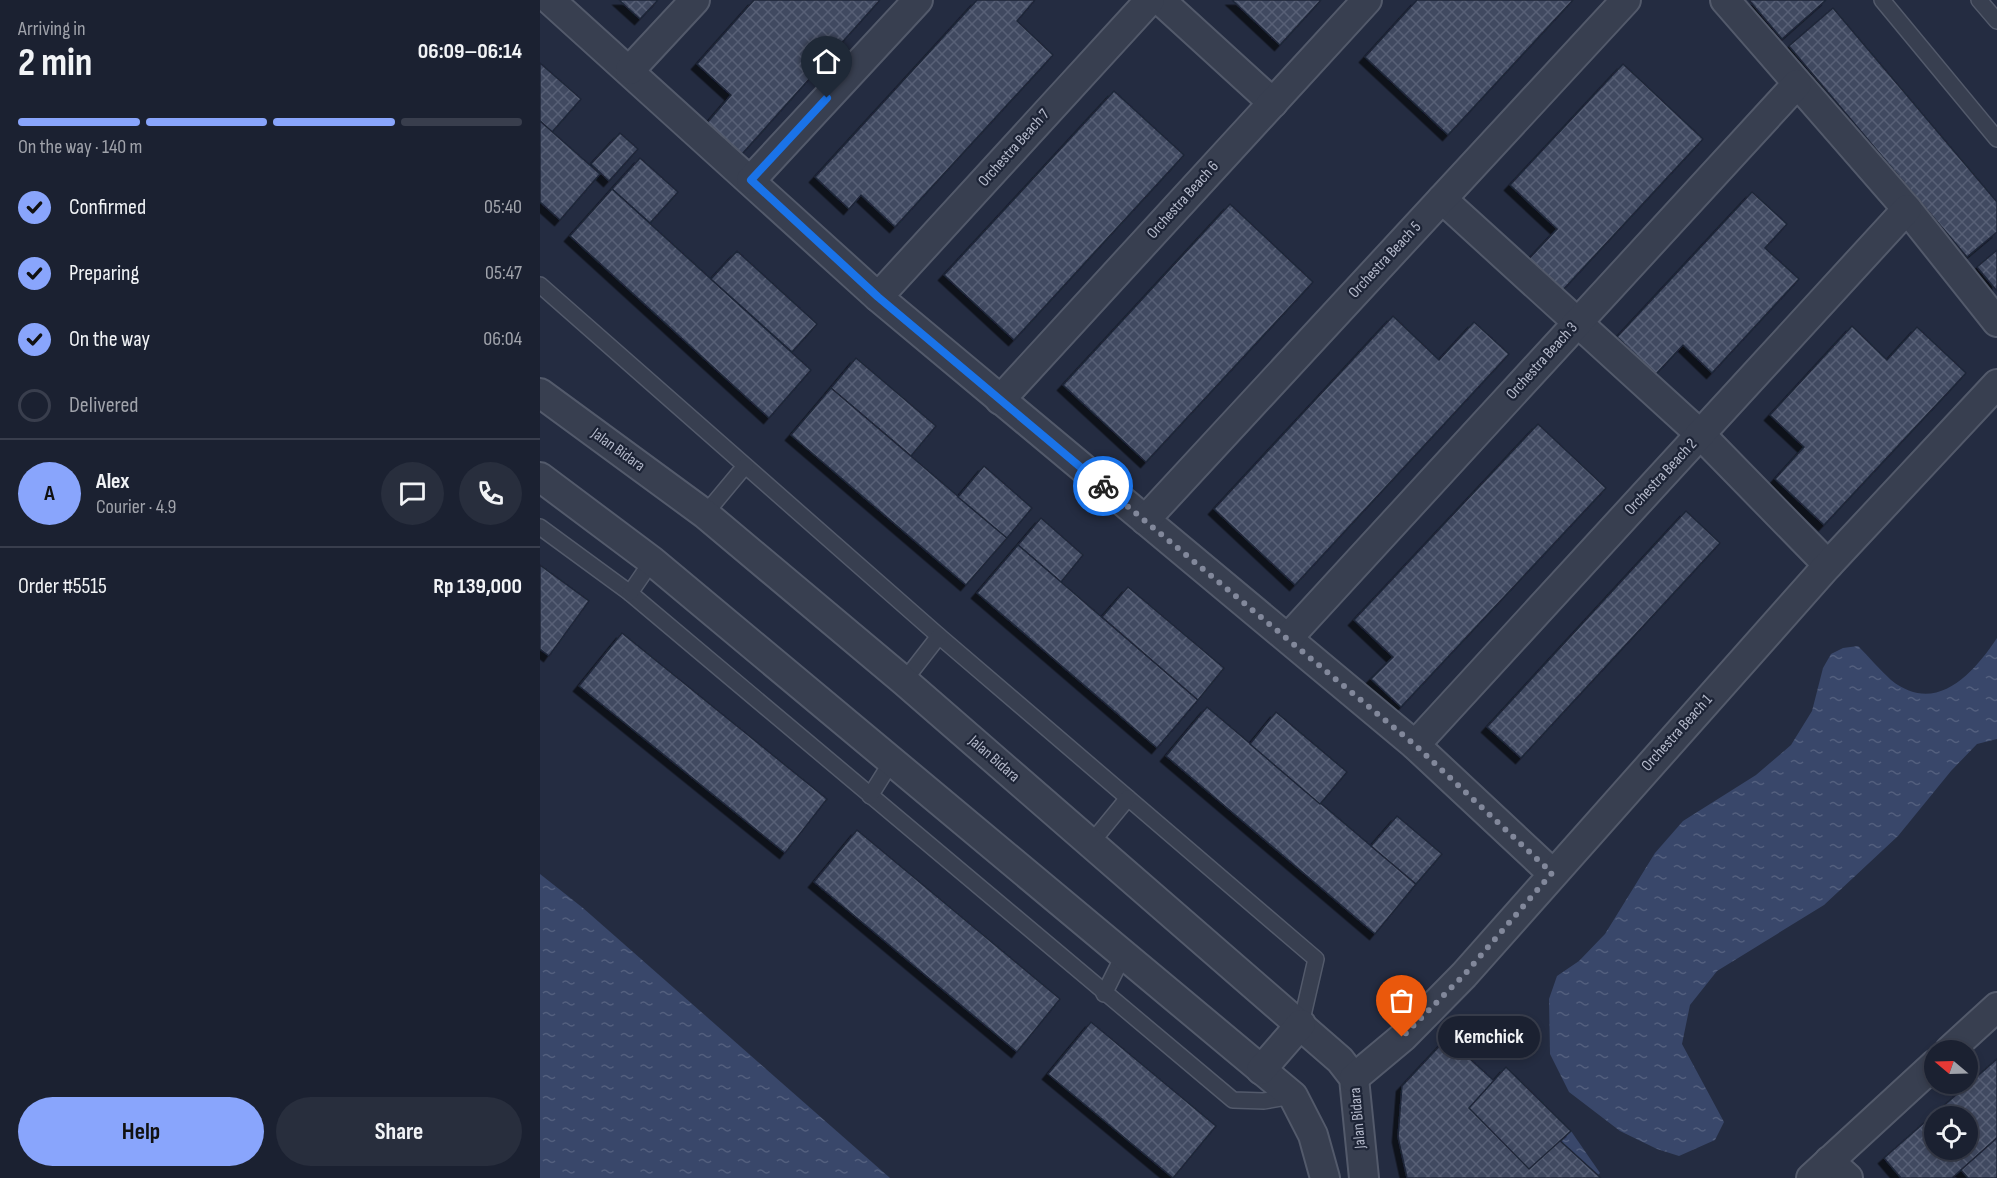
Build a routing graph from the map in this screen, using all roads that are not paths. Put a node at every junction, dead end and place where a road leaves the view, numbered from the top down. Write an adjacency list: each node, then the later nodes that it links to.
1 (550, 0): 12 (street)
2 (695, 0): 12 (street)
3 (918, 0): 16 (street)
4 (1150, 0): 20 (street, Orchestra Beach 7)
5 (1160, 0): 14 (street)
6 (1367, 0): 14 (street, Orchestra Beach 6)
7 (1626, 0): 17 (street, Orchestra Beach 5)
8 (1725, 0): 13 (street)
9 (1882, 0): 15 (lane)
10 (1979, 0): 11 (lane)
11 (1997, 21)
12 (630, 70): 16 (street)
13 (1797, 84): 18 (street); 21 (street, Orchestra Beach 3)
14 (1273, 103): 25 (street, Orchestra Beach 6)
15 (1997, 139)
16 (751, 180): 20 (street)
17 (1442, 199): 21 (street); 30 (street, Orchestra Beach 5)
18 (1907, 209): 22 (street); 26 (street, Orchestra Beach 2)
19 (540, 285): 27 (lane)
20 (878, 297): 25 (street)
21 (1578, 322): 26 (street); 36 (street, Orchestra Beach 3)
22 (1997, 322)
23 (1997, 384): 33 (street, Orchestra Beach 1)
24 (540, 393): 29 (street, Jalan Bidara)
25 (1000, 400): 30 (street)
26 (1700, 434): 33 (street); 38 (street, Orchestra Beach 2)
27 (745, 466): 29 (lane); 35 (lane)
28 (540, 477): 32 (street)
29 (705, 514): 37 (street, Jalan Bidara)
30 (1145, 520): 36 (street)
31 (540, 527): 34 (lane)
32 (652, 561): 34 (lane); 39 (street)
33 (1828, 565): 43 (street, Orchestra Beach 1)
34 (630, 593): 40 (lane)
35 (939, 636): 37 (lane); 41 (lane)
36 (1288, 638): 38 (street)
37 (904, 681): 42 (street, Jalan Bidara)
38 (1415, 745): 43 (street)
39 (892, 761): 40 (lane); 44 (street)
40 (870, 796): 45 (lane)
41 (1128, 798): 42 (lane); 47 (lane)
42 (1091, 843): 47 (street, Jalan Bidara)
43 (1552, 873): 51 (street, Orchestra Beach 1)
44 (1124, 954): 45 (lane); 49 (street)
45 (1104, 994): 52 (lane)
46 (1997, 1007): 48 (street)
47 (1301, 1024): 49 (street); 51 (street, Jalan Bidara)
48 (1961, 1040)
49 (1261, 1070): 52 (street)
50 (1924, 1075): 53 (street)
51 (1354, 1078): 55 (street, Jalan Bidara)
52 (1293, 1096): 54 (street)
53 (1829, 1172)
54 (1324, 1178)
55 (1364, 1178)

